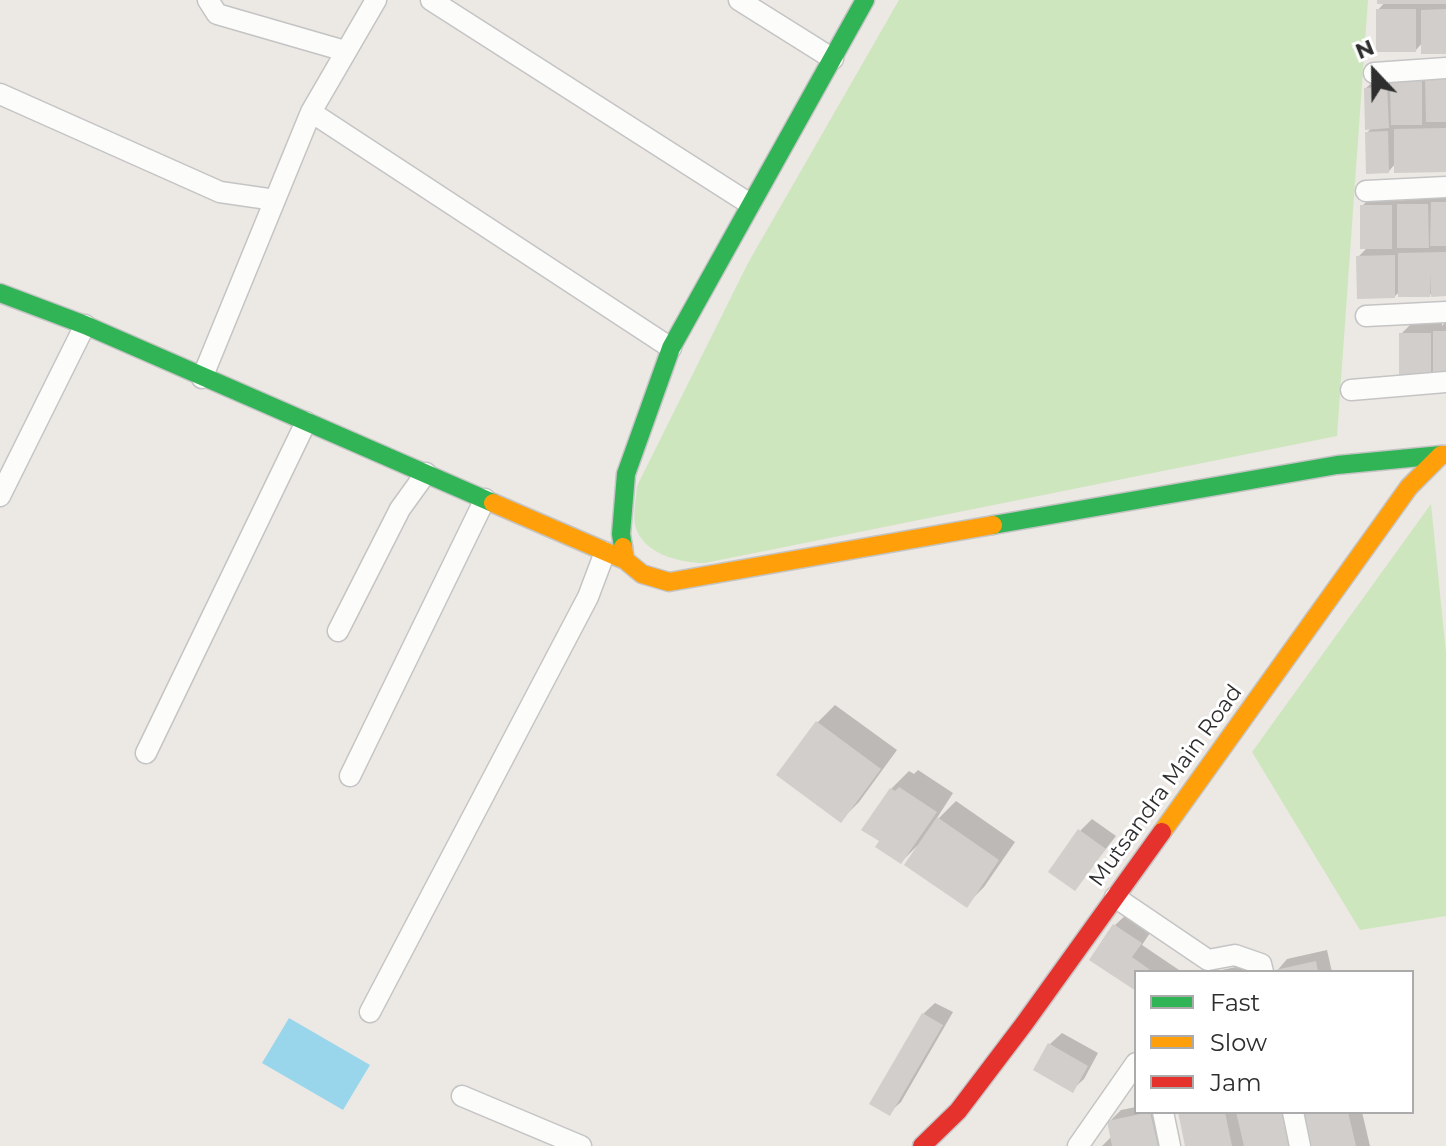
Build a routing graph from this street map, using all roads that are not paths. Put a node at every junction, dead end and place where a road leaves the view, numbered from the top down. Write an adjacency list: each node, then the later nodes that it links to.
1 (208, 0): 6 (street)
2 (376, 0): 6 (street)
3 (431, 0): 15 (street)
4 (739, 0): 7 (street)
5 (865, 0): 7 (street)
6 (345, 51): 11 (street)
7 (833, 59): 15 (street)
8 (1446, 68): 9 (street)
9 (1374, 73)
10 (0, 94): 14 (street)
11 (311, 112): 14 (street); 20 (street)
12 (1446, 187): 13 (street)
13 (1366, 191)
14 (275, 200): 21 (street)
15 (750, 204): 20 (street)
16 (0, 293): 19 (street)
17 (1446, 312): 18 (street)
18 (1366, 316)
19 (85, 325): 21 (street); 27 (street)
20 (671, 348): 30 (street)
21 (202, 378): 24 (street)
22 (1446, 382): 23 (street)
23 (1351, 390)
24 (306, 422): 26 (street); 32 (street)
25 (1444, 455): 30 (street); 34 (street, Mutsandra Main Road)
26 (426, 473): 28 (street); 31 (street)
27 (0, 496)
28 (485, 499): 29 (street); 33 (street)
29 (605, 552): 30 (street); 37 (street)
30 (625, 560)
31 (338, 631)
32 (146, 753)
33 (350, 776)
34 (1115, 897): 35 (street); 43 (street, Mutsandra Main Road)
35 (1204, 966): 36 (street)
36 (1262, 970)
37 (370, 1012)
38 (1134, 1066): 44 (street)
39 (462, 1096): 42 (street)
40 (1163, 1114): 45 (street)
41 (1293, 1114): 46 (street)
42 (581, 1146)
43 (922, 1146)
44 (1078, 1146)
45 (1170, 1146)
46 (1300, 1146)

